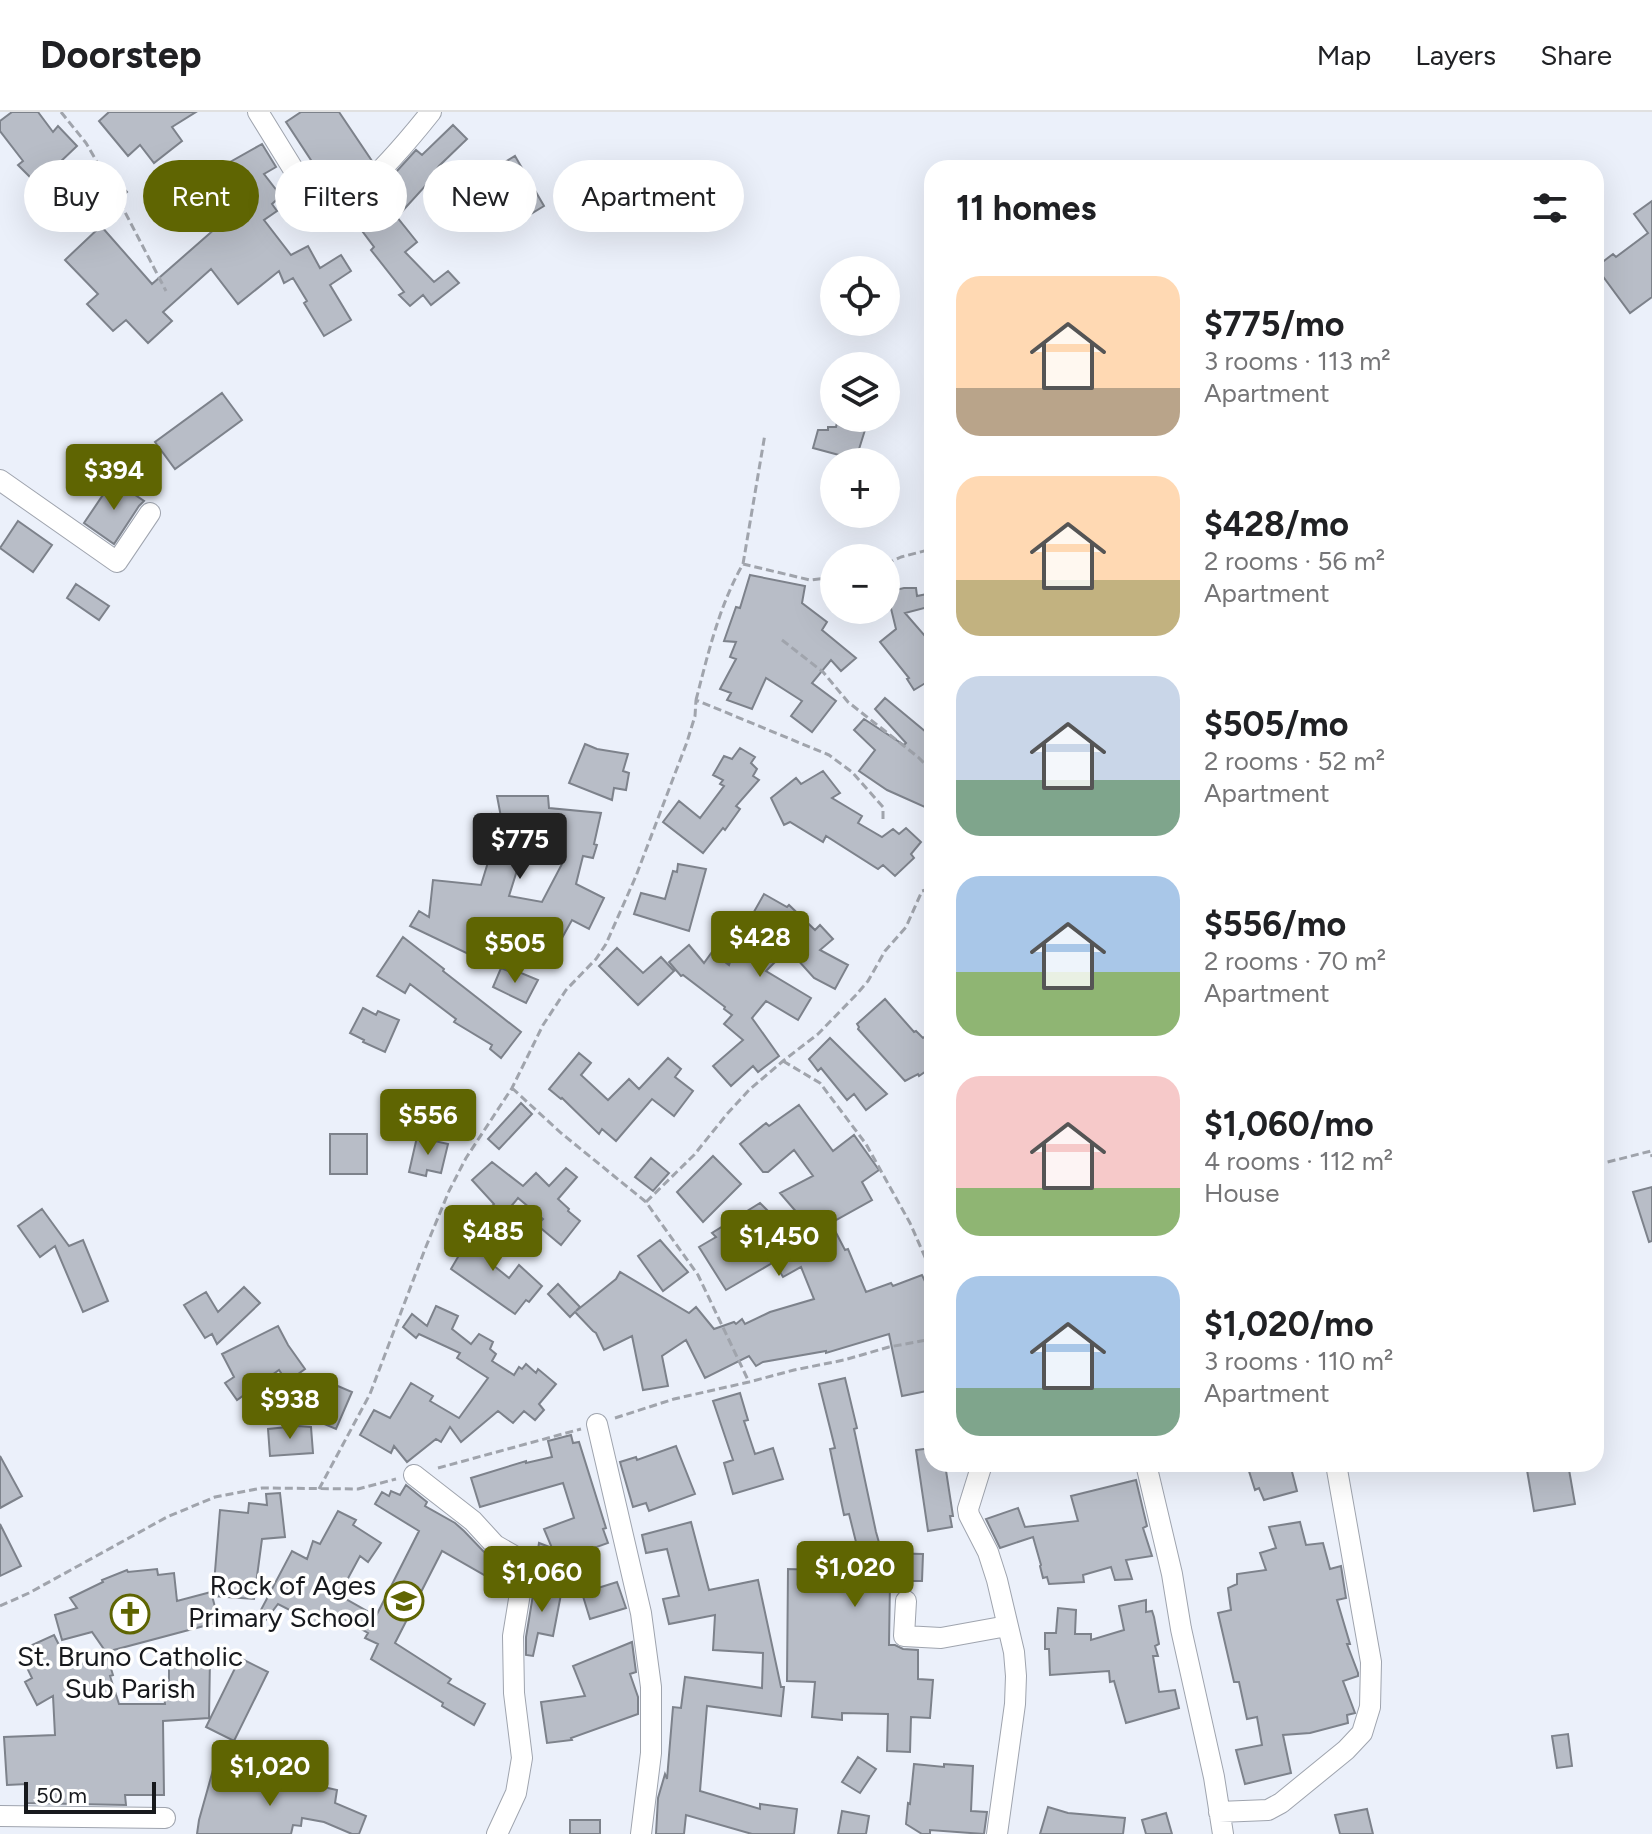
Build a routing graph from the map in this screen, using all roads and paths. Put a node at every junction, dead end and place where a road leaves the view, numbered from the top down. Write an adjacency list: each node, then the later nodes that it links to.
1 (61, 112): 4 (path)
2 (258, 112): 3 (street)
3 (431, 112)
4 (166, 291)
5 (765, 434): 10 (path)
6 (0, 480): 7 (street)
7 (150, 513)
8 (924, 551): 9 (path)
9 (900, 557)
10 (743, 564): 11 (path); 13 (path)
11 (820, 579)
12 (782, 640): 14 (path)
13 (696, 700): 15 (path); 18 (path)
14 (924, 763)
15 (883, 821)
16 (924, 890): 17 (path)
17 (783, 1061): 21 (path); 22 (path)
18 (512, 1088): 21 (path); 30 (path)
19 (1652, 1157): 20 (path)
20 (1604, 1163)
21 (646, 1202): 24 (path)
22 (924, 1255)
23 (924, 1340): 24 (path)
24 (749, 1382): 25 (path)
25 (597, 1424): 29 (path); 38 (street)
26 (980, 1472): 33 (street)
27 (1148, 1472): 34 (street)
28 (1337, 1472): 34 (street)
29 (414, 1475): 30 (path); 37 (street)
30 (319, 1489): 32 (path)
31 (906, 1601): 33 (street)
32 (0, 1606)
33 (1007, 1626): 39 (street)
34 (1219, 1812): 40 (street)
35 (0, 1816): 36 (street)
36 (165, 1818)
37 (497, 1834)
38 (641, 1834)
39 (997, 1834)
40 (1223, 1834)

